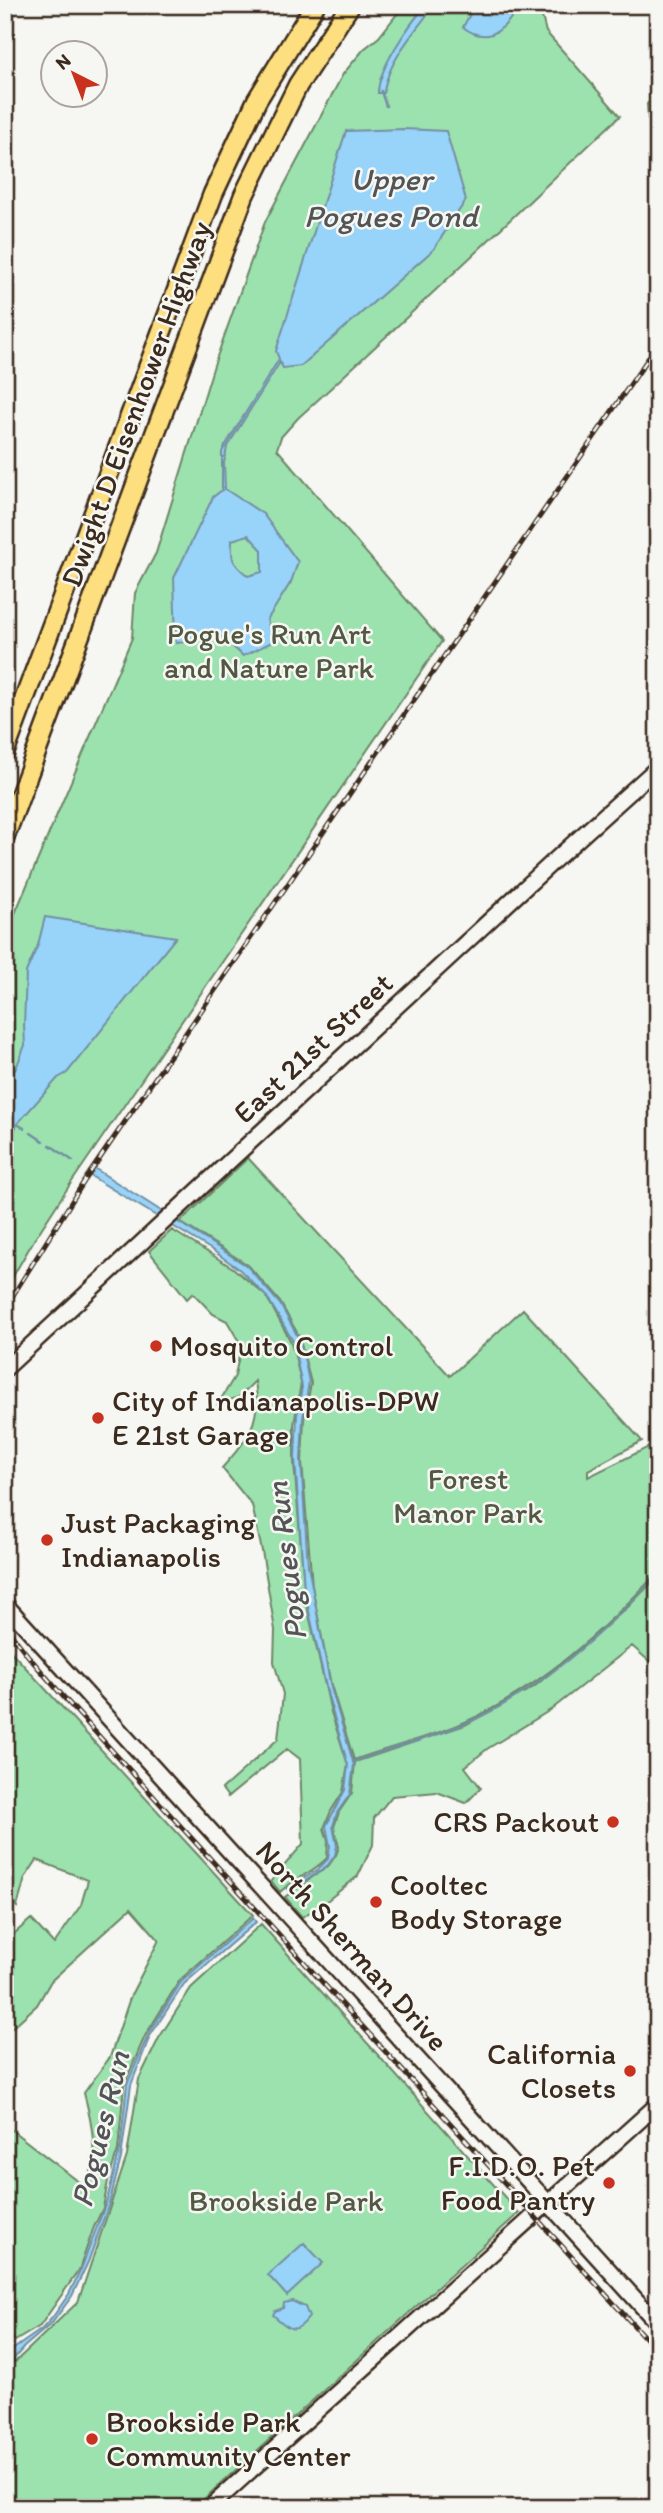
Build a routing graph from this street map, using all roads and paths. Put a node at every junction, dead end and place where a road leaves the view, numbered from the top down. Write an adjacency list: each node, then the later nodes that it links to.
1 (314, 5): 5 (highway, Dwight D Eisenhower Highway)
2 (349, 5): 4 (highway, Dwight D Eisenhower Highway)
3 (364, 5): 4 (highway)
4 (274, 130): 7 (highway, Dwight D Eisenhower Highway)
5 (5, 751)
6 (658, 767): 8 (main road, East 21st Street)
7 (5, 836)
8 (5, 1369)
9 (5, 1604): 11 (main road, North Sherman Drive)
10 (658, 2104): 11 (main road)
11 (548, 2203): 12 (main road, North Sherman Drive); 13 (main road)
12 (658, 2324)
13 (209, 2508)

